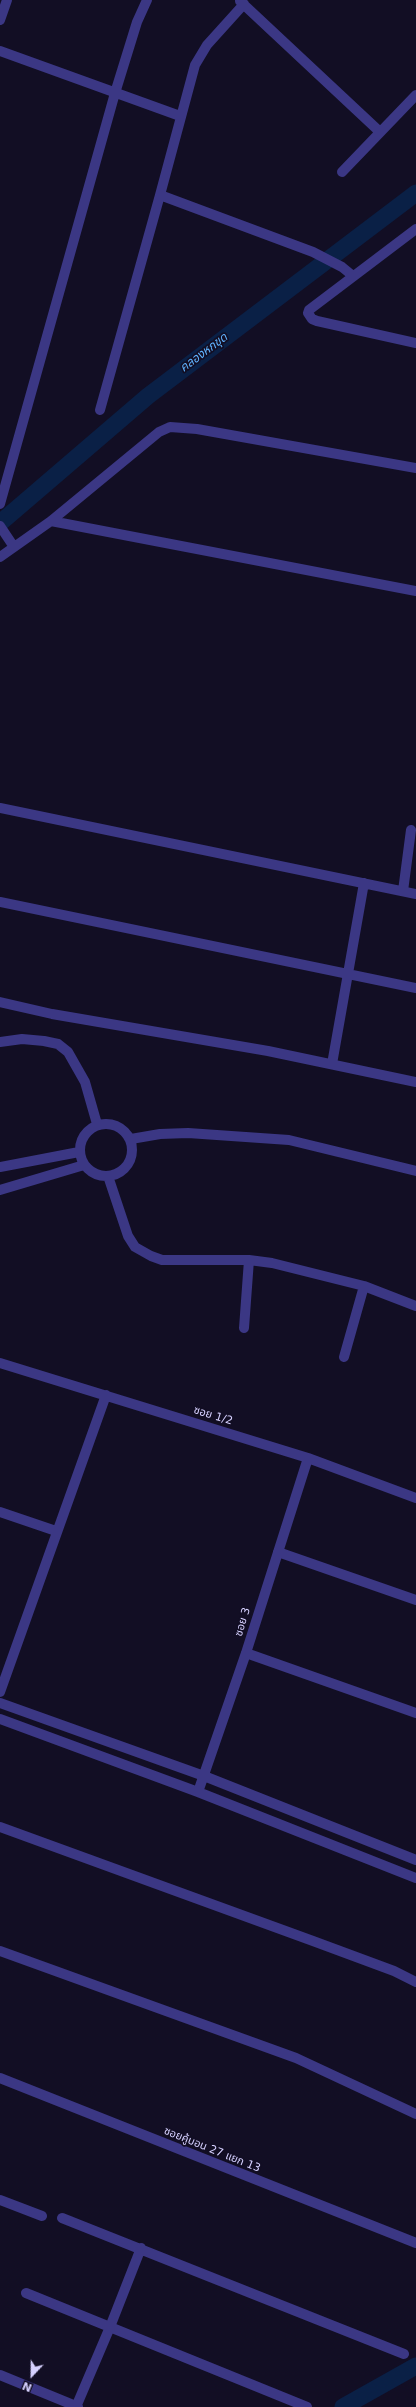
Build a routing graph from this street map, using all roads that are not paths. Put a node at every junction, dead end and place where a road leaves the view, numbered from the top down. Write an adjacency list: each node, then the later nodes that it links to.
1 (7, 0): 4 (street)
2 (147, 0): 6 (street)
3 (242, 2): 8 (street); 9 (street)
4 (0, 20)
5 (0, 51): 6 (street)
6 (115, 93): 8 (street); 17 (street)
7 (416, 95): 9 (street)
8 (180, 116): 11 (street)
9 (380, 132): 10 (street)
10 (342, 172)
11 (160, 195): 13 (street); 15 (street)
12 (416, 229): 13 (street)
13 (353, 276): 14 (street)
14 (416, 343)
15 (100, 410)
16 (416, 468): 18 (street)
17 (0, 504)
18 (51, 521): 20 (street); 22 (street)
19 (0, 526): 20 (street)
20 (14, 548): 21 (street)
21 (0, 557)
22 (416, 591)
23 (0, 808): 25 (street)
24 (411, 830): 26 (street)
25 (364, 883): 26 (street); 29 (street)
26 (403, 891): 27 (street)
27 (416, 894)
28 (0, 902): 29 (street)
29 (348, 974): 30 (street); 33 (street)
30 (416, 988)
31 (0, 1002): 33 (street)
32 (0, 1042): 35 (street)
33 (332, 1064): 34 (street)
34 (416, 1082)
35 (97, 1124): 36 (street); 37 (street)
36 (131, 1139): 40 (street); 41 (street)
37 (79, 1152): 38 (street); 39 (street)
38 (84, 1165): 41 (street); 42 (street)
39 (0, 1167)
40 (416, 1171)
41 (108, 1176): 43 (street)
42 (0, 1190)
43 (249, 1260): 44 (street); 46 (street)
44 (364, 1286): 45 (street); 47 (street)
45 (416, 1306)
46 (244, 1328)
47 (344, 1357)
48 (0, 1363): 49 (street, ซอย 1/2)
49 (106, 1395): 50 (street, ซอย 1/2); 53 (street)
50 (308, 1458): 51 (street, ซอย 1/2); 54 (street, ซอย 3)
51 (416, 1498)
52 (0, 1512): 53 (street)
53 (56, 1531): 57 (street)
54 (278, 1552): 55 (street); 56 (street, ซอย 3)
55 (416, 1600)
56 (246, 1653): 59 (street); 61 (street, ซอย 3)
57 (0, 1692)
58 (0, 1704): 61 (street)
59 (416, 1714)
60 (0, 1719): 62 (street)
61 (204, 1776): 62 (street, ซอย 3); 64 (street)
62 (198, 1792): 65 (street)
63 (0, 1827): 67 (street)
64 (416, 1860)
65 (416, 1878)
66 (0, 1952): 69 (street)
67 (416, 1982)
68 (0, 2078): 73 (street, ซอยคู้บอน 27 แยก 13)
69 (416, 2114)
70 (0, 2200): 71 (street)
71 (42, 2216)
72 (62, 2218): 74 (street)
73 (416, 2243)
74 (140, 2248): 76 (street); 77 (street)
75 (26, 2293): 76 (street)
76 (110, 2327): 79 (street); 80 (street)
77 (404, 2354)
78 (0, 2375): 79 (street)
79 (76, 2407)
80 (307, 2407)

